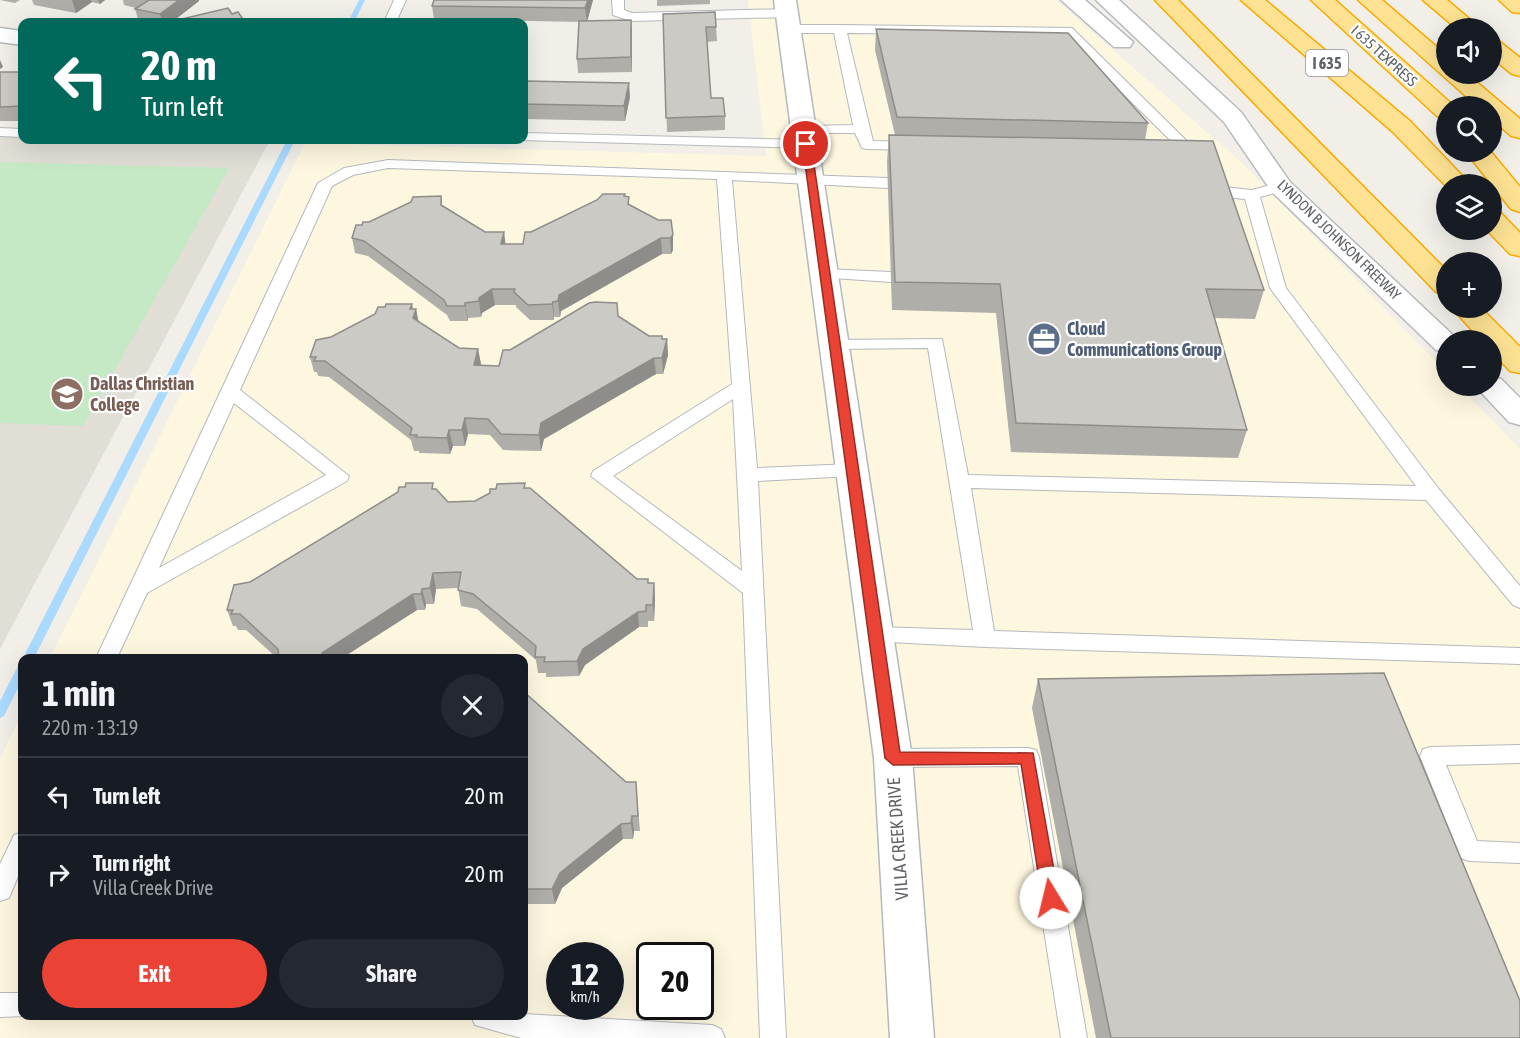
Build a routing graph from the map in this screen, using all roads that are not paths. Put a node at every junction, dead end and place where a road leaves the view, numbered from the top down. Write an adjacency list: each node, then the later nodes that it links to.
1 (400, 0): 15 (lane)
2 (618, 0): 14 (lane)
3 (1072, 0): 28 (street)
4 (1107, 0): 28 (street, LYNDON B JOHNSON FREEWAY)
5 (1166, 0): 52 (highway)
6 (1252, 0): 29 (highway, I 635)
7 (1270, 0): 29 (highway)
8 (1322, 0): 26 (highway, I 635 TEXPRESS)
9 (1369, 0): 22 (highway, I 635 TEXPRESS)
10 (1376, 0): 20 (highway)
11 (1434, 0): 16 (highway)
12 (1510, 0): 13 (highway)
13 (1520, 7)
14 (788, 14): 17 (lane); 35 (street, VILLA CREEK DRIVE)
15 (392, 18)
16 (1456, 18)
17 (840, 29): 30 (lane); 37 (lane)
18 (0, 35): 19 (street)
19 (18, 37)
20 (1436, 45)
21 (1502, 55): 23 (highway)
22 (1436, 58)
23 (1520, 69)
24 (1466, 84): 31 (highway)
25 (1488, 84): 27 (highway)
26 (1436, 103)
27 (1520, 108)
28 (1233, 117): 45 (street, LYNDON B JOHNSON FREEWAY)
29 (1402, 127): 40 (highway, I 635)
30 (861, 129): 35 (lane); 36 (lane)
31 (1520, 131)
32 (0, 132): 33 (lane)
33 (18, 133)
34 (528, 137): 35 (lane)
35 (805, 137): 43 (street, VILLA CREEK DRIVE)
36 (925, 146)
37 (1169, 153)
38 (1502, 160): 42 (highway)
39 (1486, 162): 48 (highway)
40 (1448, 174)
41 (724, 175): 43 (lane); 60 (lane); 61 (lane)
42 (1520, 175)
43 (810, 180): 44 (lane); 51 (street, VILLA CREEK DRIVE)
44 (887, 183)
45 (1281, 187): 47 (lane); 57 (street, LYNDON B JOHNSON FREEWAY)
46 (1214, 191): 47 (lane)
47 (1252, 195): 55 (lane)
48 (1520, 204)
49 (1502, 229): 50 (highway)
50 (1520, 248)
51 (824, 274): 53 (lane); 58 (street, VILLA CREEK DRIVE)
52 (1436, 276)
53 (891, 277)
54 (1256, 287): 55 (lane)
55 (1278, 288): 67 (lane)
56 (1476, 318): 59 (highway)
57 (1436, 334)
58 (835, 344): 64 (street, VILLA CREEK DRIVE); 66 (lane)
59 (1520, 364)
60 (741, 386): 65 (lane); 69 (lane)
61 (230, 392): 68 (lane); 68 (lane)
62 (1501, 396): 63 (street)
63 (1520, 414)
64 (852, 470): 65 (lane); 71 (street, VILLA CREEK DRIVE)
65 (748, 475): 69 (lane)
66 (960, 481): 67 (lane); 72 (lane)
67 (1431, 493): 70 (lane)
68 (139, 588): 73 (lane)
69 (753, 590): 84 (lane)
70 (1520, 600)
71 (877, 635): 72 (lane); 76 (street, VILLA CREEK DRIVE)
72 (985, 639): 74 (lane)
73 (109, 654)
74 (1520, 656)
75 (1520, 753): 78 (lane)
76 (893, 758): 85 (street, VILLA CREEK DRIVE); 86 (lane)
77 (18, 851): 79 (lane)
78 (1520, 853)
79 (0, 890)
80 (0, 1005): 81 (lane)
81 (18, 1005)
82 (499, 1020): 83 (lane)
83 (712, 1038)
84 (773, 1038)
85 (912, 1038)
86 (1074, 1038)

